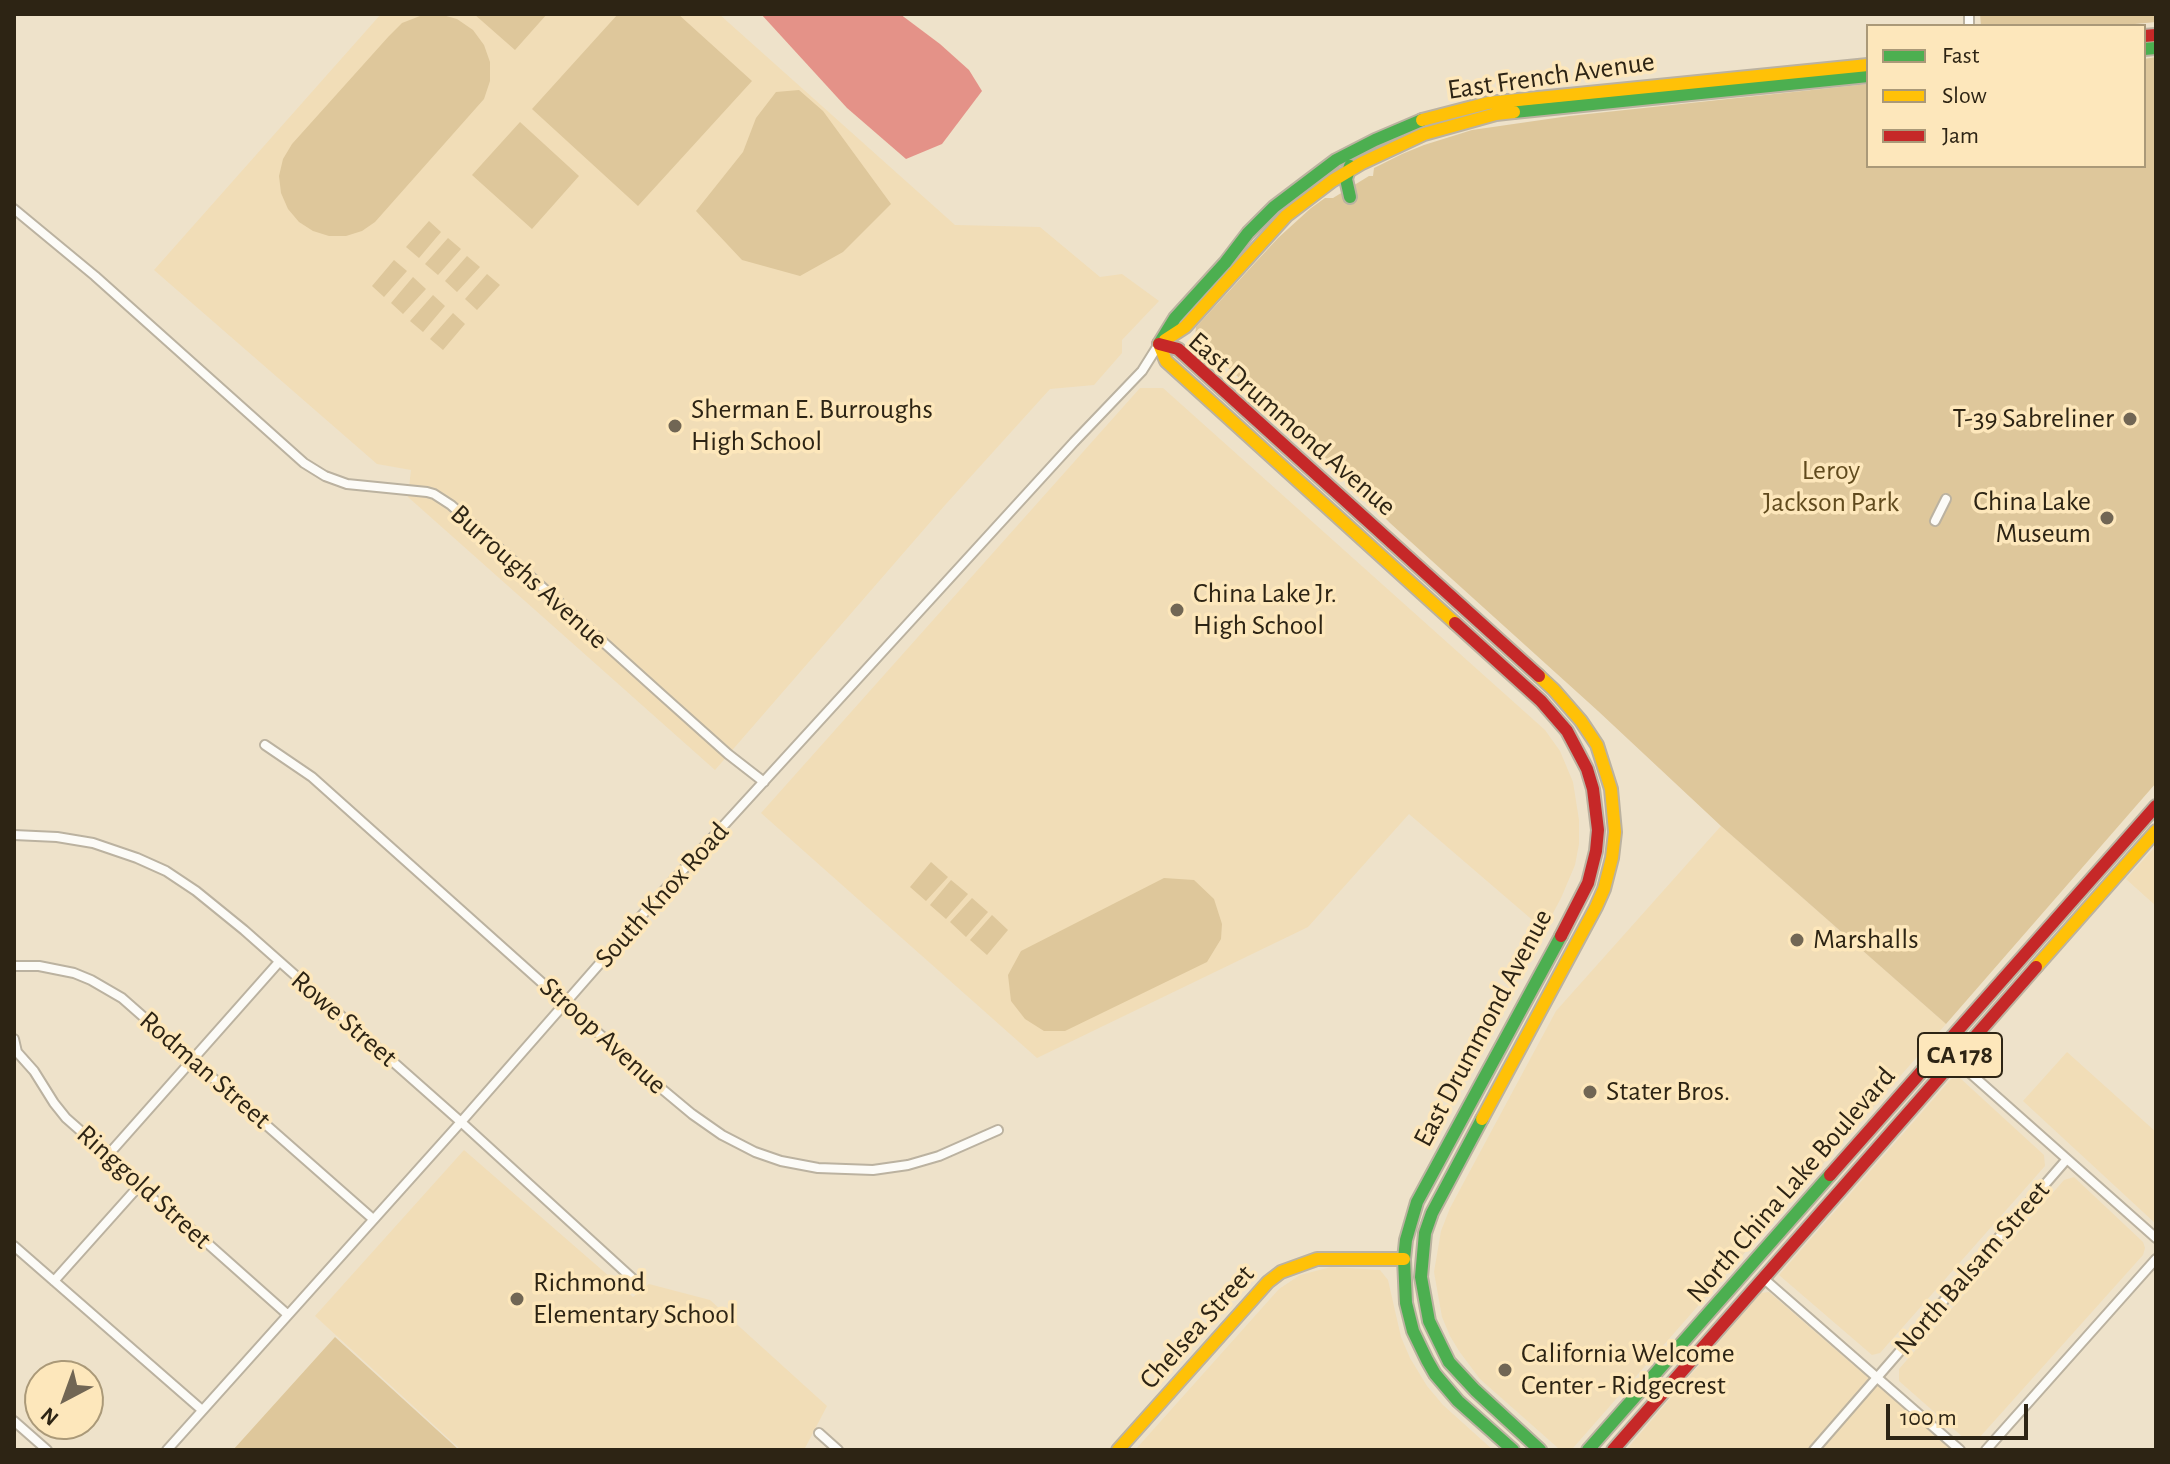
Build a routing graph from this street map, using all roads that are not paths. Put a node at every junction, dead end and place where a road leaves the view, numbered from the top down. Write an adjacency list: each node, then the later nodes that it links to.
1 (1866, 65): 3 (street, East French Avenue)
2 (1866, 76): 4 (street, East French Avenue)
3 (1455, 111): 4 (street); 7 (street, East French Avenue)
4 (1348, 172): 5 (street); 7 (street, East French Avenue)
5 (1350, 197)
6 (14, 209): 11 (street, Burroughs Avenue)
7 (1159, 344): 11 (street, South Knox Road); 33 (street, East Drummond Avenue); 35 (street, East Drummond Avenue)
8 (1946, 499): 9 (street)
9 (1935, 521)
10 (265, 745): 19 (street, Stroop Avenue)
11 (764, 782): 19 (street, South Knox Road)
12 (2156, 806): 21 (street, North China Lake Boulevard / CA 178)
13 (2156, 819): 16 (street)
14 (2156, 831): 16 (street, North China Lake Boulevard / CA 178)
15 (14, 835): 17 (street, Rowe Street)
16 (2130, 862): 24 (street, North China Lake Boulevard / CA 178)
17 (279, 962): 23 (street); 25 (street, Rowe Street)
18 (14, 966): 23 (street, Rodman Street)
19 (565, 1002): 25 (street, South Knox Road); 26 (street, Stroop Avenue)
20 (14, 1039): 22 (street)
21 (1943, 1049): 24 (street); 50 (street, North China Lake Boulevard / CA 178)
22 (16, 1054): 27 (street, Ringgold Street)
23 (193, 1060): 27 (street); 30 (street, Rodman Street)
24 (1955, 1060): 28 (street); 36 (street, North China Lake Boulevard / CA 178)
25 (461, 1122): 30 (street, South Knox Road); 37 (street, Rowe Street)
26 (998, 1130)
27 (108, 1155): 29 (street, Ringgold Street)
28 (2067, 1159): 31 (street); 40 (street, North Balsam Street)
29 (138, 1187): 38 (street); 39 (street, Ringgold Street)
30 (373, 1219): 39 (street, South Knox Road)
31 (2156, 1238)
32 (14, 1246): 38 (street)
33 (1404, 1259): 35 (street, Chelsea Street); 47 (street, Chelsea Street); 48 (street, East Drummond Avenue)
34 (2156, 1259): 54 (street)
35 (1422, 1260): 49 (street, East Drummond Avenue)
36 (1763, 1278): 40 (street); 51 (street, North China Lake Boulevard / CA 178)
37 (633, 1279)
38 (54, 1281): 41 (street)
39 (287, 1314): 41 (street, South Knox Road)
40 (1877, 1377): 52 (street, North Balsam Street); 53 (street)
41 (202, 1410): 45 (street, South Knox Road)
42 (14, 1421): 44 (street)
43 (819, 1433): 46 (street)
44 (47, 1450)
45 (167, 1450)
46 (838, 1450)
47 (1118, 1450)
48 (1513, 1450)
49 (1540, 1450)
50 (1588, 1450)
51 (1613, 1450)
52 (1814, 1450)
53 (1960, 1450)
54 (1986, 1450)

